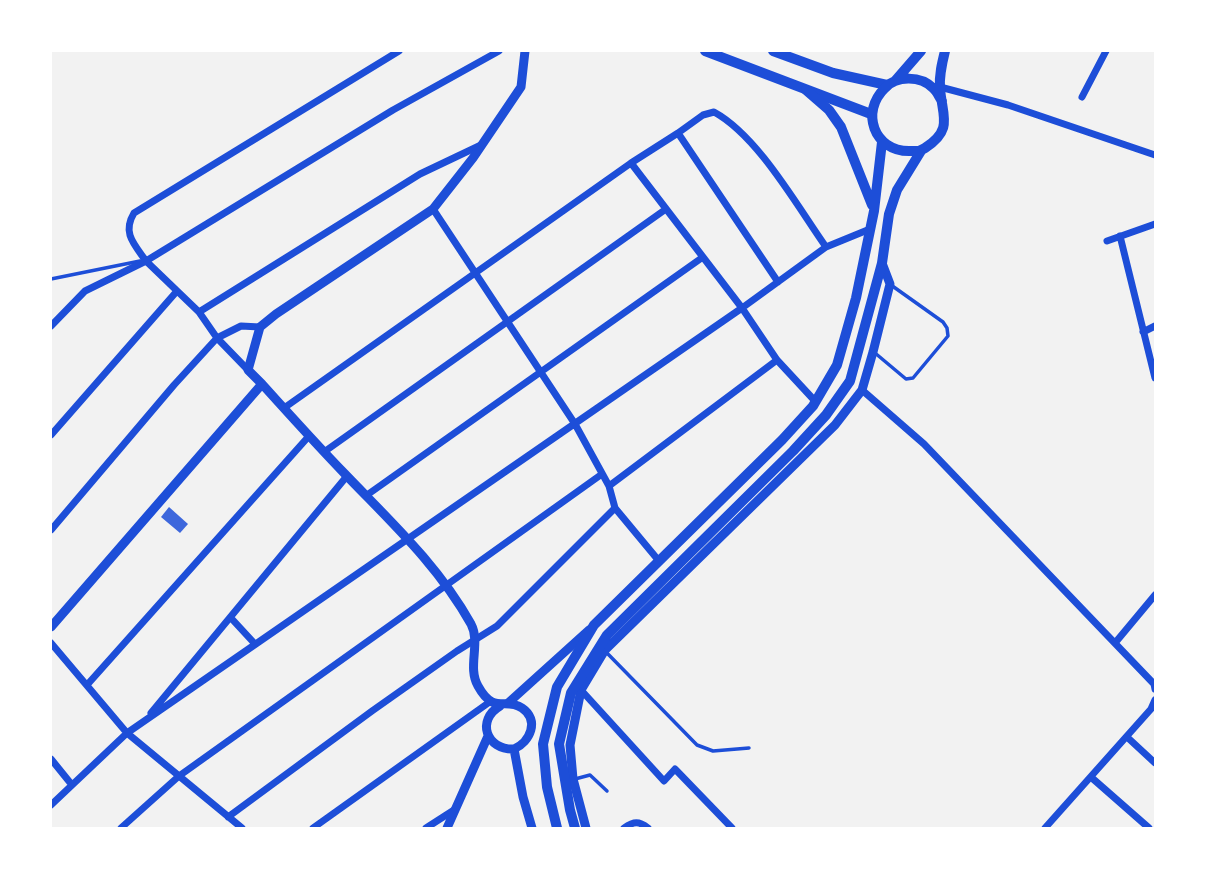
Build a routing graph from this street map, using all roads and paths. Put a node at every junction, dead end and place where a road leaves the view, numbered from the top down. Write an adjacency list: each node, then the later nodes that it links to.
1 (399, 51): 30 (street)
2 (499, 51): 30 (street)
3 (525, 51): 17 (street)
4 (705, 51): 11 (main road)
5 (773, 51): 9 (main road)
6 (921, 51): 9 (main road)
7 (945, 51): 10 (main road)
8 (1106, 51): 12 (street)
9 (891, 83): 13 (main road); 14 (main road)
10 (940, 87): 13 (main road); 19 (street)
11 (806, 90): 14 (main road); 23 (main road)
12 (1082, 97)
13 (942, 101): 18 (main road)
14 (871, 114): 16 (main road)
15 (678, 133): 20 (street); 28 (street); 34 (street)
16 (883, 142): 18 (main road); 23 (main road)
17 (482, 145): 21 (street); 38 (street)
18 (921, 151): 31 (main road)
19 (1155, 155)
20 (631, 163): 22 (street); 32 (street)
21 (433, 209): 32 (street); 42 (street)
22 (666, 209): 29 (street); 39 (street)
23 (874, 211): 25 (main road)
24 (1155, 224): 26 (street)
25 (870, 229): 28 (street); 52 (main road)
26 (1120, 236): 27 (street); 43 (street)
27 (1107, 241)
28 (826, 247): 34 (street)
29 (702, 257): 37 (street); 48 (street)
30 (146, 261): 33 (lane); 36 (street); 40 (street)
31 (882, 264): 35 (street); 108 (main road)
32 (476, 272): 39 (street); 53 (street)
33 (51, 279)
34 (778, 282): 37 (street)
35 (890, 284): 45 (street); 45 (lane)
36 (177, 291): 38 (street); 55 (street)
37 (742, 308): 46 (street); 54 (street)
38 (199, 312): 44 (street)
39 (508, 322): 48 (street); 57 (street)
40 (51, 326)
41 (1155, 326): 43 (street)
42 (260, 327): 44 (street); 47 (street)
43 (1143, 331): 49 (street)
44 (218, 338): 47 (street); 63 (street)
45 (873, 352): 51 (street)
46 (777, 360): 52 (street); 60 (street)
47 (248, 370): 50 (street)
48 (541, 373): 54 (street); 61 (street)
49 (1155, 378)
50 (262, 384): 53 (street); 70 (street)
51 (862, 390): 72 (street); 75 (street)
52 (815, 401): 65 (main road)
53 (284, 408): 56 (street)
54 (575, 424): 58 (street); 64 (street)
55 (51, 435)
56 (309, 436): 57 (street); 76 (street)
57 (324, 452): 59 (street)
58 (602, 474): 60 (street); 66 (street)
59 (347, 476): 61 (street); 68 (street)
60 (609, 486): 62 (street)
61 (367, 495): 64 (street)
62 (615, 508): 65 (street); 71 (street)
63 (51, 530)
64 (408, 538): 66 (street); 74 (street)
65 (659, 561): 69 (main road)
66 (446, 585): 71 (street); 92 (street)
67 (1154, 600): 72 (street)
68 (231, 618): 74 (street); 82 (street)
69 (594, 625): 81 (street); 84 (main road)
70 (51, 626)
71 (475, 641): 79 (street); 99 (street)
72 (1115, 642): 77 (street)
73 (51, 643): 76 (street)
74 (255, 644): 82 (street)
75 (604, 650): 78 (street); 88 (lane)
76 (87, 685): 85 (street)
77 (1155, 689)
78 (581, 690): 94 (street); 112 (street)
79 (491, 701): 81 (street); 103 (street)
80 (1155, 701): 87 (street)
81 (504, 705): 83 (street); 86 (street)
82 (144, 722): 85 (street)
83 (532, 726): 84 (street); 89 (street)
84 (547, 726): 107 (main road)
85 (127, 733): 92 (street); 95 (street)
86 (488, 736): 89 (street); 98 (street)
87 (1127, 737): 91 (street); 93 (street)
88 (749, 748)
89 (514, 749): 106 (street)
90 (51, 759): 95 (street)
91 (1155, 763)
92 (179, 776): 99 (street); 101 (street)
93 (1091, 778): 113 (street); 114 (street)
94 (573, 779): 96 (lane); 109 (street)
95 (72, 785): 97 (street)
96 (607, 791)
97 (51, 805)
98 (455, 809): 104 (street); 105 (street)
99 (228, 817): 102 (street)
100 (1155, 819): 114 (street)
101 (121, 828)
102 (242, 828)
103 (313, 828)
104 (426, 828)
105 (447, 828)
106 (532, 828)
107 (557, 828)
108 (575, 828)
109 (586, 828)
110 (624, 828): 111 (street)
111 (648, 828)
112 (732, 828)
113 (1045, 828)
114 (1149, 828)

